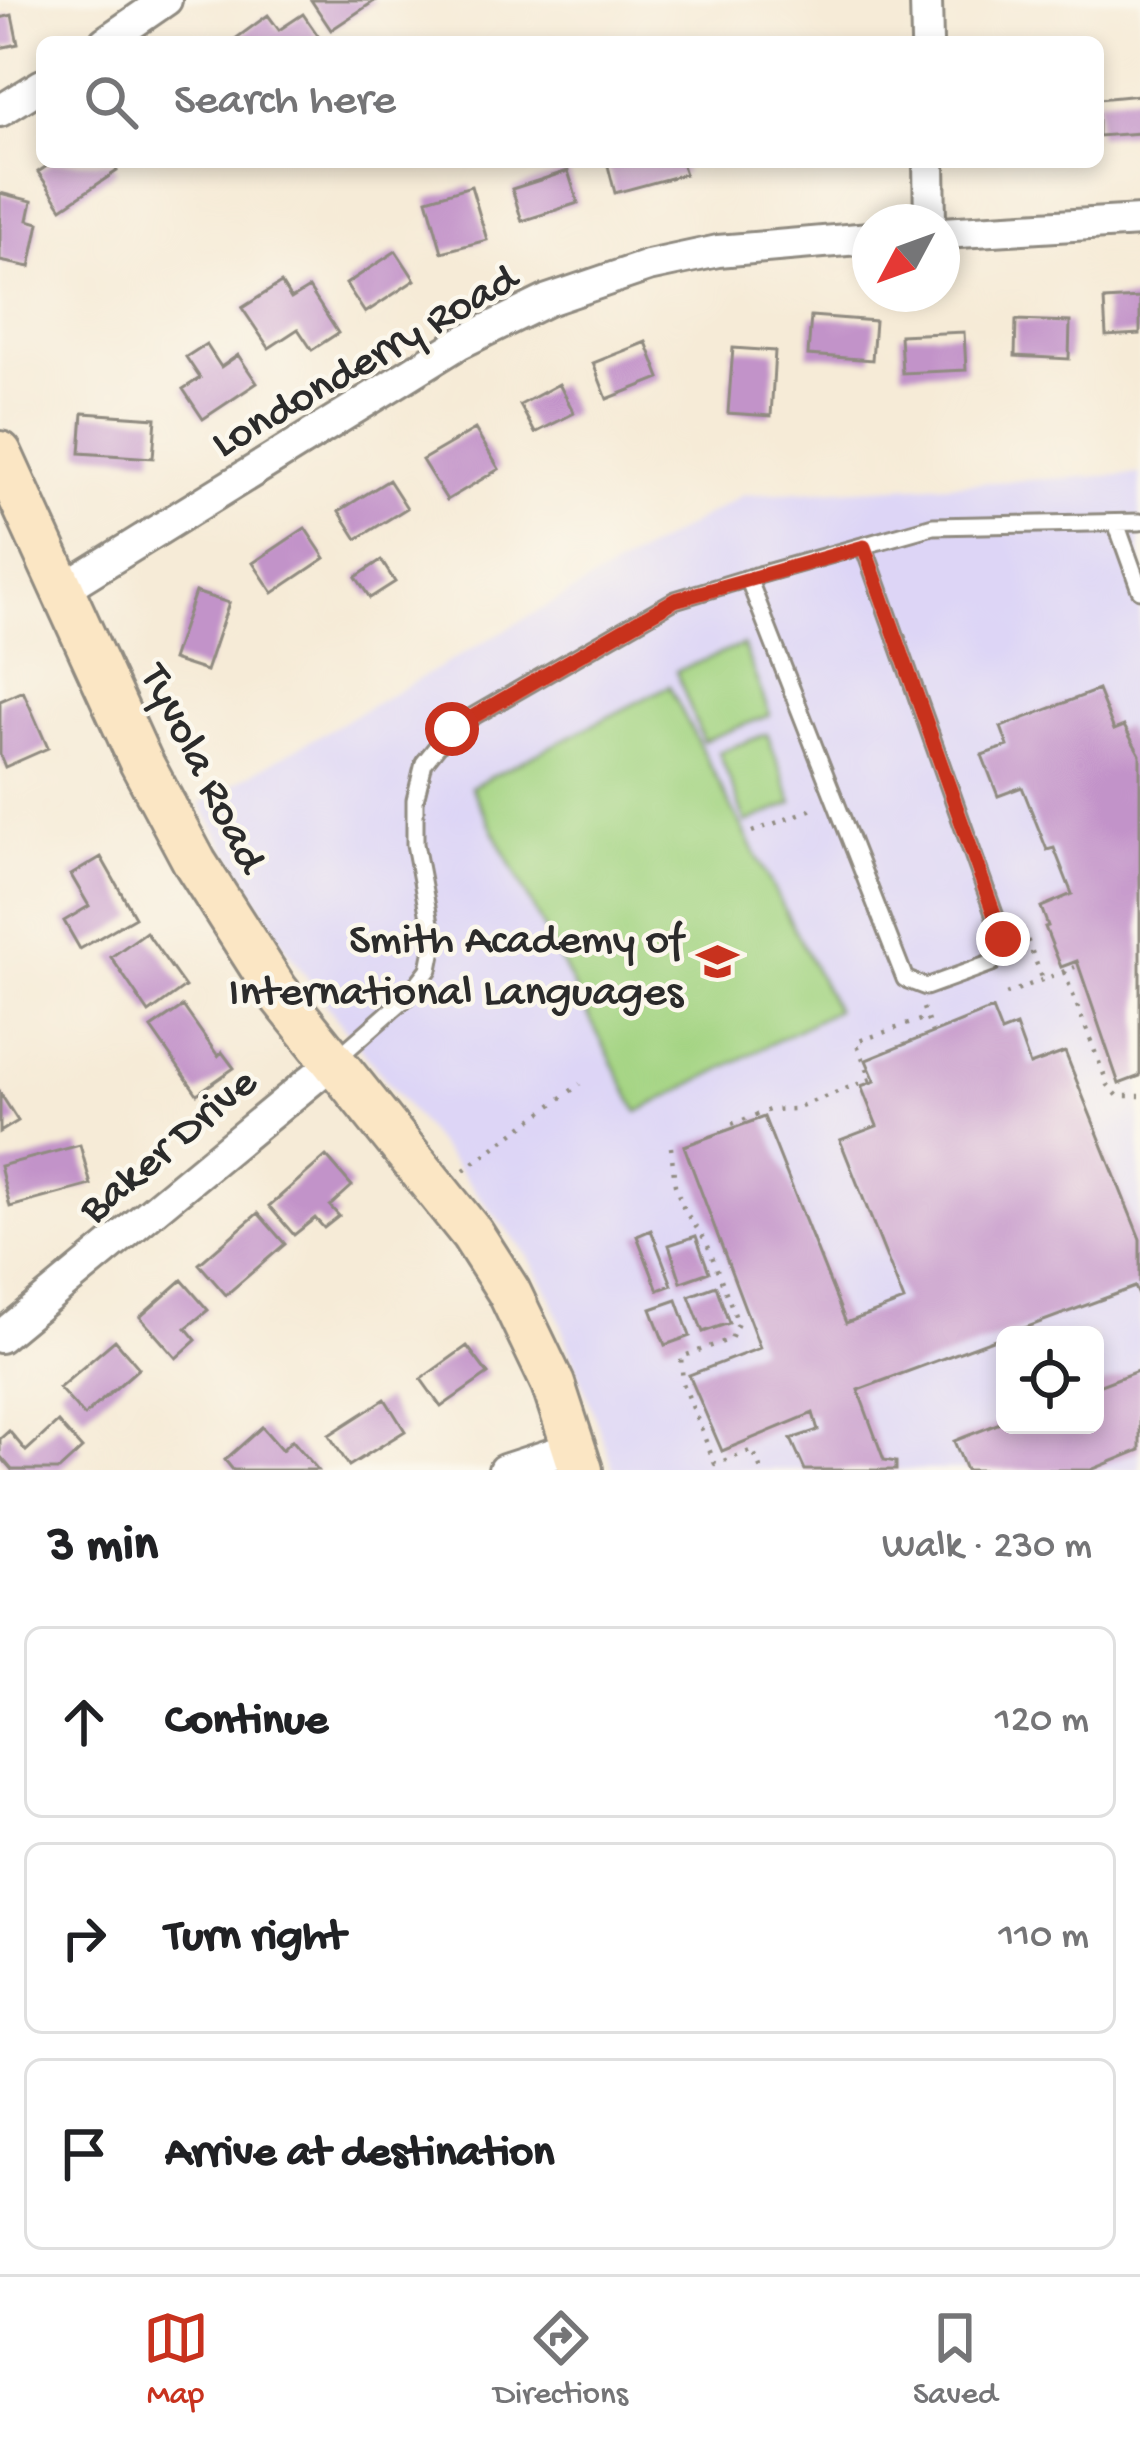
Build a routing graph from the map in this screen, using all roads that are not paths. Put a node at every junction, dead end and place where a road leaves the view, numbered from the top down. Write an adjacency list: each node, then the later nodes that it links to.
1 (166, 0): 3 (street)
2 (926, 0): 4 (street)
3 (114, 36)
4 (927, 36)
5 (36, 89): 6 (street)
6 (0, 111)
7 (929, 168): 8 (street)
8 (930, 204)
9 (1140, 221): 10 (street)
10 (960, 232)
11 (852, 240): 17 (street, Londonderry Road)
12 (0, 453): 17 (main road, Tyvola Road)
13 (1140, 522): 14 (lane)
14 (1116, 523): 15 (lane); 18 (lane)
15 (864, 547): 16 (lane); 16 (lane)
16 (748, 578): 19 (lane)
17 (63, 589): 19 (main road, Tyvola Road)
18 (1140, 590)
19 (332, 1063): 20 (street, Baker Drive); 21 (main road, Tyvola Road)
20 (6, 1321)
21 (577, 1459): 22 (street)
22 (504, 1470)

